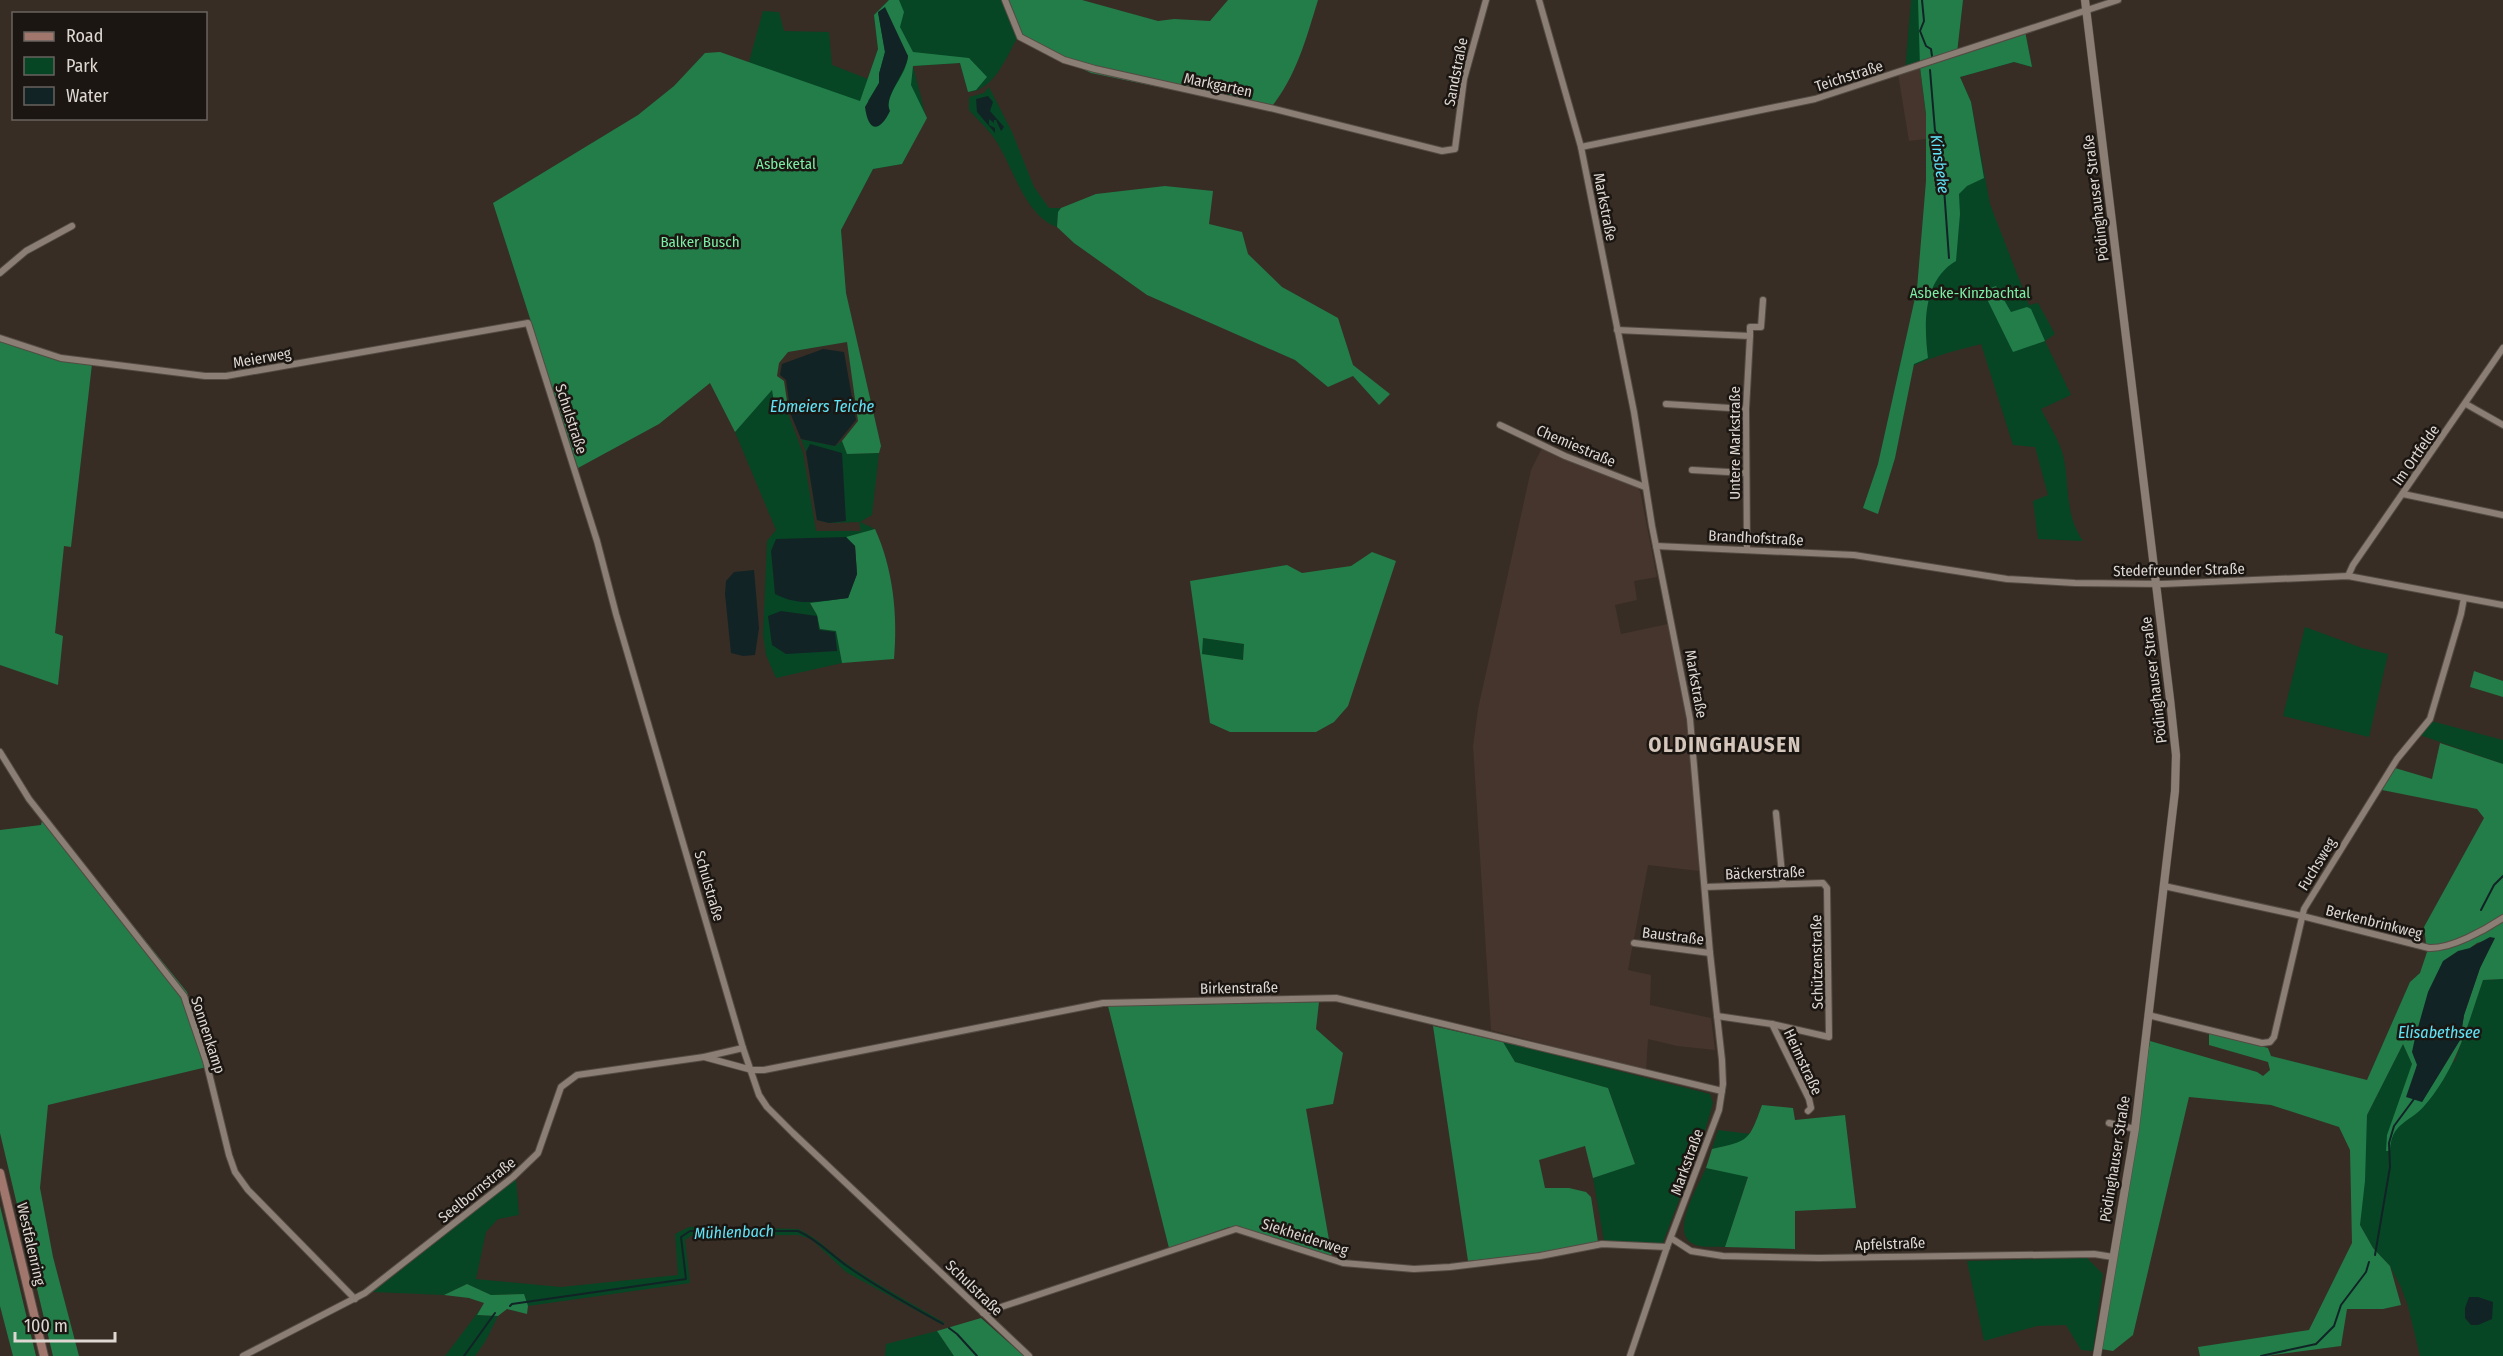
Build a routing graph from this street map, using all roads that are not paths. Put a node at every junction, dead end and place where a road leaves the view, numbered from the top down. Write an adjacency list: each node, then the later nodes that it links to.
1 (1005, 0): 8 (street, Markgarten)
2 (1486, 0): 8 (street, Sandstraße)
3 (1539, 0): 7 (street, Markstraße)
4 (2085, 0): 6 (street, Pödinghauser Straße)
5 (2118, 0): 6 (street, Teichstraße)
6 (2087, 12): 7 (street, Teichstraße); 31 (street, Pödinghauser Straße)
7 (1581, 147): 13 (street, Markstraße)
8 (1455, 149)
9 (72, 226): 10 (street)
10 (0, 273)
11 (1763, 300): 14 (street)
12 (528, 323): 15 (street, Meierweg); 47 (street, Schulstraße)
13 (1617, 330): 14 (street); 24 (street, Markstraße)
14 (1749, 336): 19 (street, Untere Markstraße)
15 (0, 338)
16 (2503, 348): 18 (street, Im Ortfelde)
17 (1666, 404): 19 (street)
18 (2466, 404): 21 (street); 25 (street, Im Ortfelde)
19 (1746, 409): 23 (street, Untere Markstraße)
20 (1500, 425): 24 (street, Chemiestraße)
21 (2503, 425)
22 (1692, 470): 23 (street)
23 (1746, 474): 28 (street, Untere Markstraße)
24 (1645, 486): 27 (street, Markstraße)
25 (2403, 494): 26 (street); 30 (street, Im Ortfelde)
26 (2503, 515)
27 (1656, 546): 28 (street, Brandhofstraße); 39 (street, Markstraße)
28 (1747, 549): 29 (street, Brandhofstraße)
29 (1854, 555): 31 (street, Stedefreunder Straße)
30 (2348, 576): 31 (street, Stedefreunder Straße); 32 (street, Stedefreunder Straße)
31 (2157, 584): 38 (street, Pödinghauser Straße)
32 (2464, 598): 33 (street, Stedefreunder Straße); 40 (street, Fuchsweg)
33 (2503, 605)
34 (0, 752): 58 (street, Sonnenkamp)
35 (1776, 813): 36 (street)
36 (1783, 884): 37 (street, Bäckerstraße); 39 (street, Bäckerstraße)
37 (1825, 884): 46 (street, Schützenstraße)
38 (2164, 886): 40 (street, Berkenbrinkweg); 44 (street, Pödinghauser Straße)
39 (1705, 887): 43 (street, Markstraße)
40 (2302, 916): 41 (street, Berkenbrinkweg); 44 (street, Fuchsweg)
41 (2503, 918)
42 (1634, 944): 43 (street, Baustraße)
43 (1710, 953): 45 (street, Markstraße)
44 (2148, 1015): 53 (street, Pödinghauser Straße)
45 (1717, 1016): 46 (street); 50 (street, Markstraße)
46 (1772, 1023): 51 (street, Heimstraße)
47 (743, 1048): 48 (street, Seelbornstraße); 49 (street, Schulstraße)
48 (704, 1057): 49 (street, Seelbornstraße); 58 (street, Seelbornstraße)
49 (752, 1070): 50 (street, Birkenstraße); 59 (street, Schulstraße)
50 (1722, 1091): 55 (street, Markstraße)
51 (1808, 1111)
52 (2109, 1123): 53 (street)
53 (2135, 1129): 57 (street, Pödinghauser Straße)
54 (0, 1173): 60 (main road, Westfalenring)
55 (1671, 1238): 56 (street, Markstraße); 57 (street, Apfelstraße)
56 (1667, 1247): 59 (street, Siekheiderweg); 63 (street, Markstraße)
57 (2113, 1257): 64 (street, Pödinghauser Straße)
58 (355, 1299): 61 (street, Seelbornstraße)
59 (983, 1313): 62 (street, Schulstraße)
60 (44, 1356)
61 (243, 1356)
62 (1029, 1356)
63 (1630, 1356)
64 (2097, 1356)

